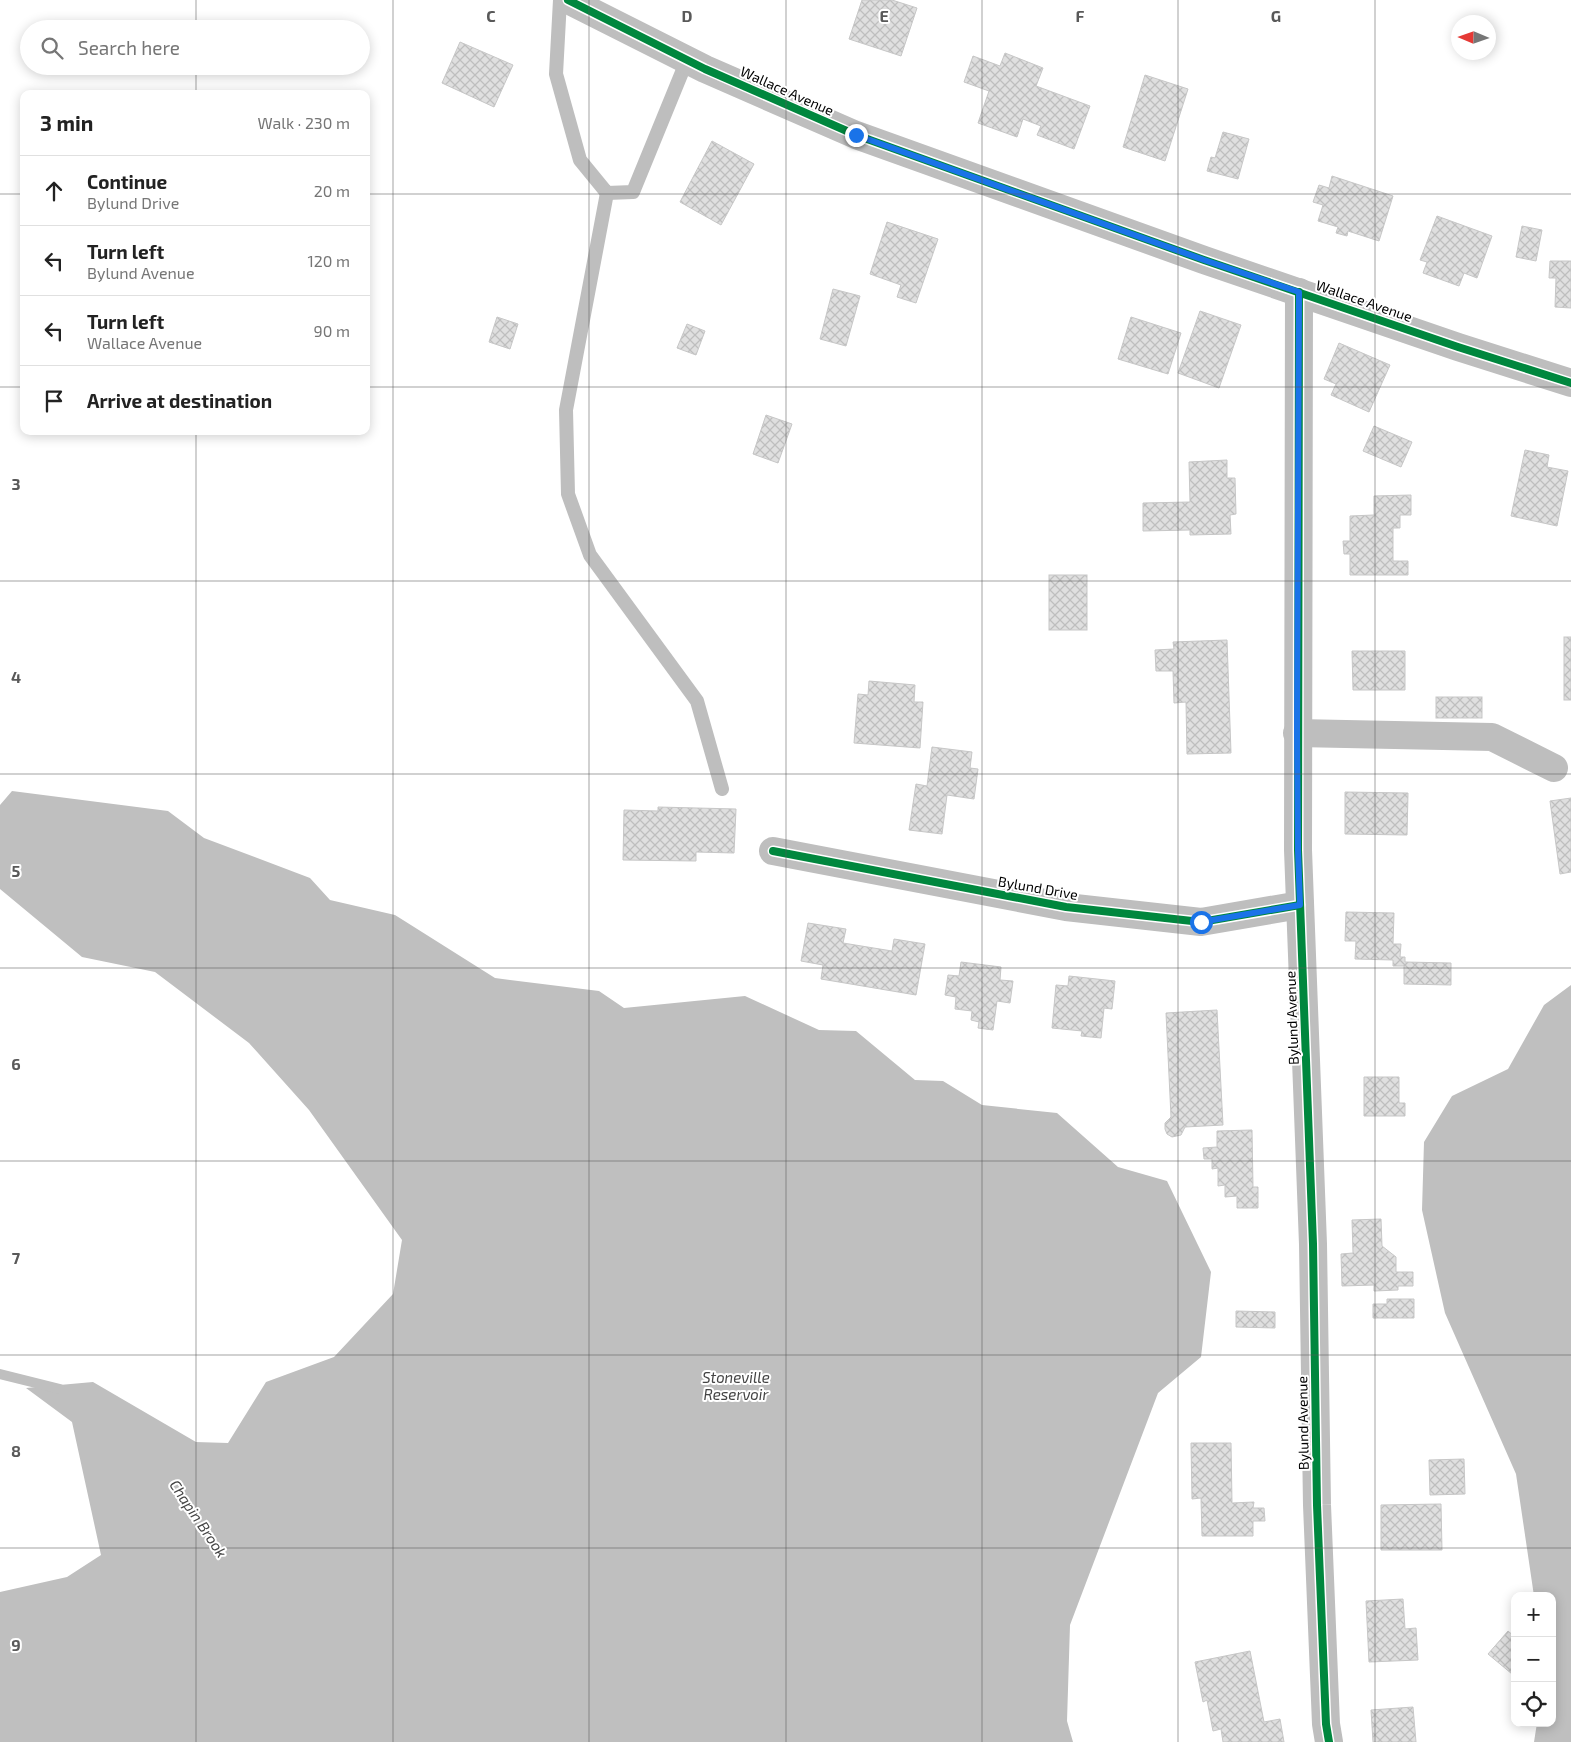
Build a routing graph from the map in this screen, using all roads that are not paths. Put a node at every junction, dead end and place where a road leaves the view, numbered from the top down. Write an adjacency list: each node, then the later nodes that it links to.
1 (560, 0): 4 (lane)
2 (568, 0): 3 (street, Wallace Avenue)
3 (687, 60): 4 (lane); 5 (street, Wallace Avenue)
4 (607, 193): 9 (lane)
5 (1299, 292): 6 (street, Wallace Avenue); 7 (street, Bylund Avenue)
6 (1571, 383)
7 (1297, 733): 8 (street); 11 (street, Bylund Avenue)
8 (1554, 768)
9 (722, 789)
10 (773, 851): 11 (street, Bylund Drive)
11 (1300, 905): 12 (street, Bylund Avenue)
12 (1329, 1742)

